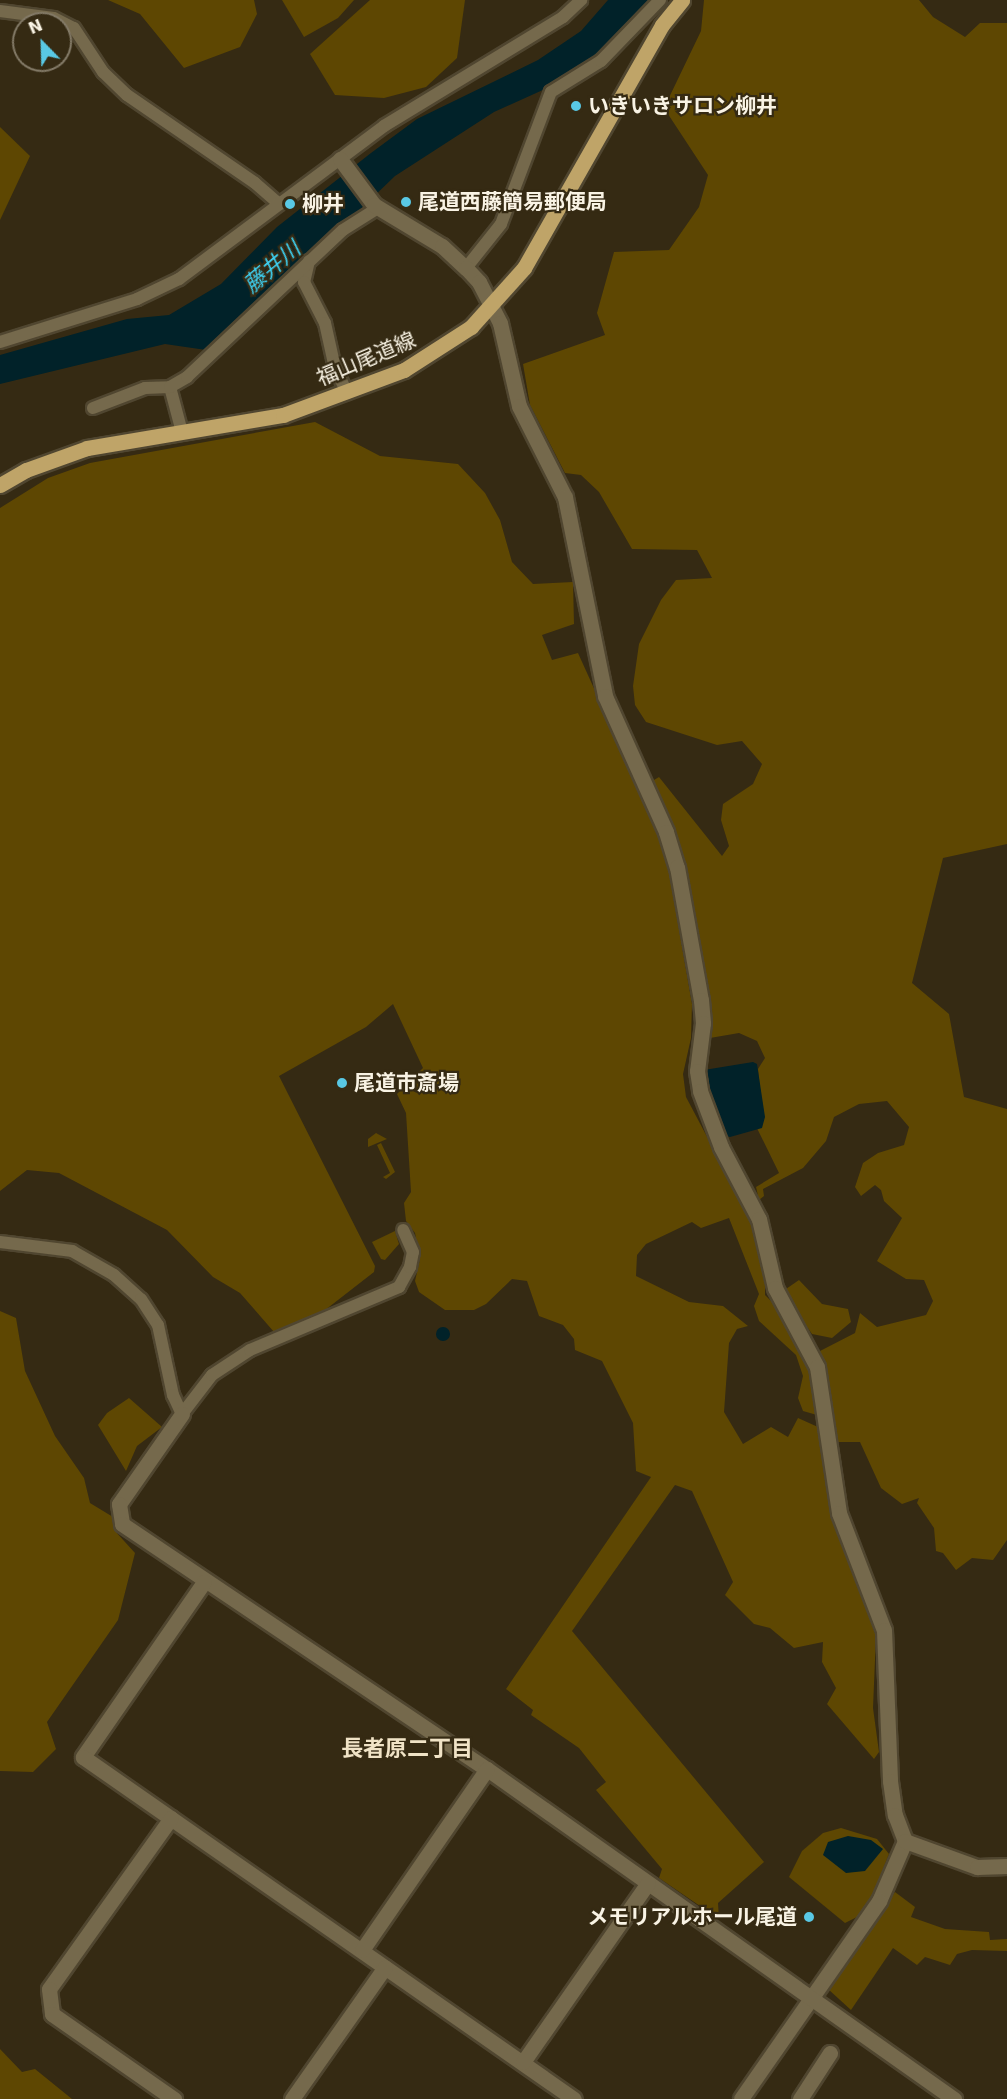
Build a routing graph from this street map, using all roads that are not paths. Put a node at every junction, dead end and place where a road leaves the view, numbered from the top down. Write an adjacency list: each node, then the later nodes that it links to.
1 (581, 0): 6 (street)
2 (682, 0): 5 (main road, 福山尾道線)
3 (659, 1): 5 (street); 10 (street)
4 (0, 10): 7 (street)
5 (662, 25): 11 (main road, 福山尾道線)
6 (340, 159): 7 (street); 8 (street)
7 (279, 204): 12 (street)
8 (374, 204): 9 (street); 10 (street)
9 (309, 261): 13 (street); 14 (street)
10 (466, 268): 11 (street)
11 (494, 305): 14 (main road, 福山尾道線); 24 (street)
12 (0, 342)
13 (170, 387): 15 (street); 16 (street)
14 (347, 393): 16 (main road, 福山尾道線)
15 (93, 408)
16 (182, 432): 17 (main road, 福山尾道線)
17 (0, 485)
18 (403, 1230): 20 (street)
19 (0, 1242): 20 (street)
20 (182, 1414): 21 (street)
21 (204, 1582): 22 (street); 23 (street)
22 (487, 1769): 26 (street); 27 (street)
23 (171, 1818): 27 (street); 33 (street)
24 (905, 1840): 25 (street); 29 (street)
25 (1007, 1866)
26 (648, 1883): 29 (street); 31 (street)
27 (362, 1950): 28 (street)
28 (385, 1967): 31 (street); 34 (street)
29 (809, 2000): 36 (street); 38 (street)
30 (831, 2053): 37 (street)
31 (523, 2062): 32 (street)
32 (555, 2093): 35 (street)
33 (174, 2099)
34 (292, 2099)
35 (574, 2099)
36 (741, 2099)
37 (800, 2099)
38 (954, 2099)

